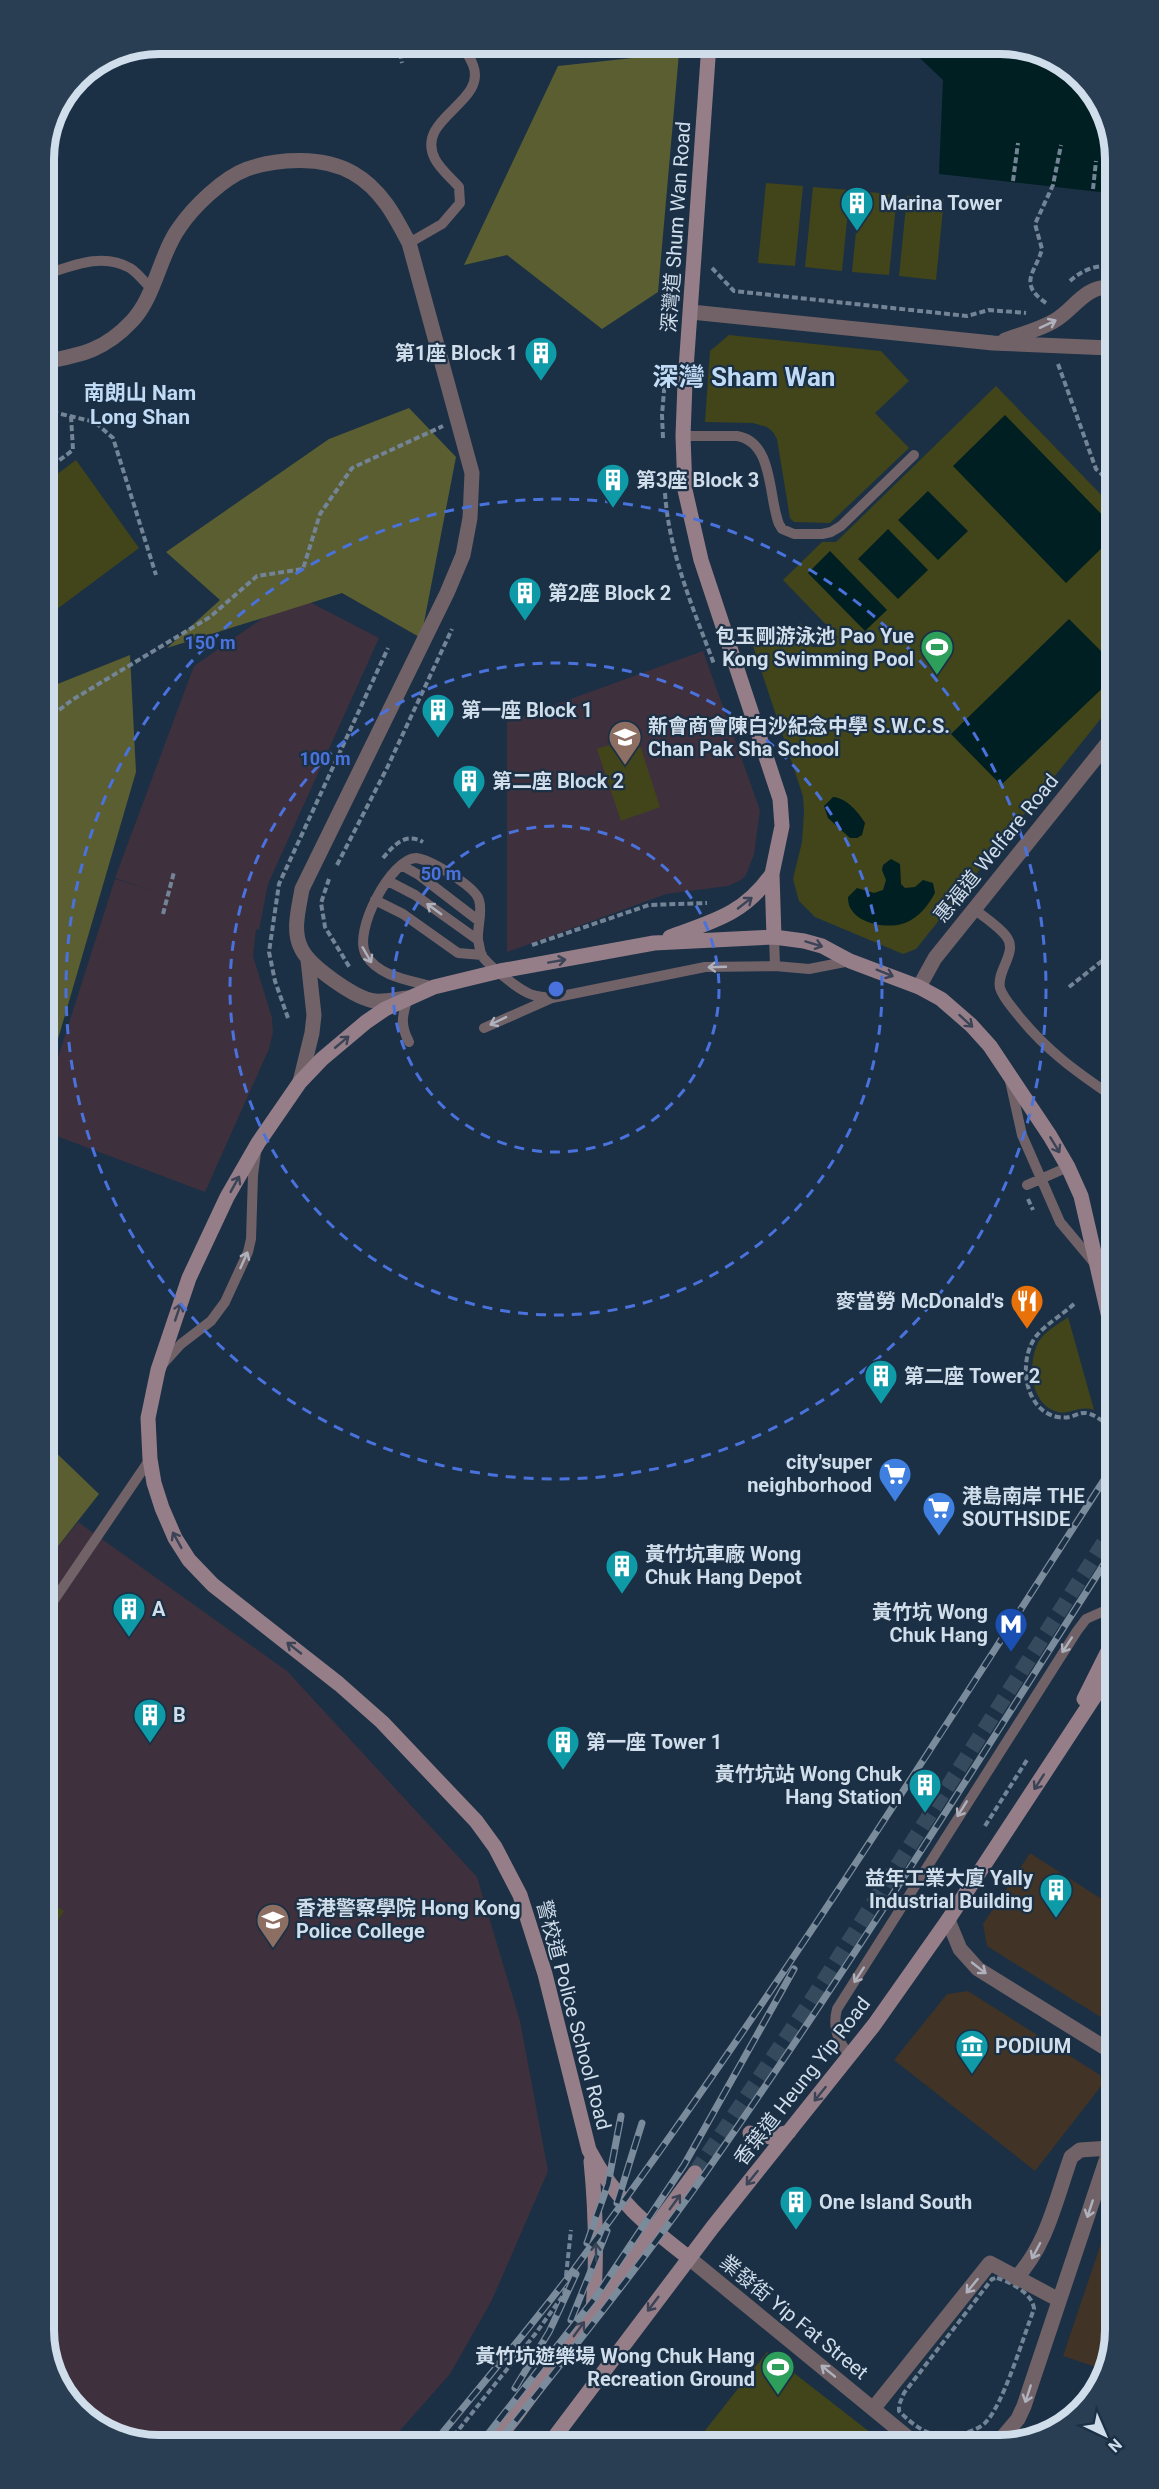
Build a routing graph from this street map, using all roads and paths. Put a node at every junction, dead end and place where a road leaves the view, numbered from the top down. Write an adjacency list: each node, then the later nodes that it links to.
1 (400, 54): 4 (path, bridge)
2 (468, 54): 10 (lane)
3 (708, 54): 20 (street, 深灣道 Shum Wan Road)
4 (402, 63)
5 (1018, 143): 8 (path)
6 (1061, 145): 18 (path)
7 (1096, 161): 9 (path)
8 (1013, 181)
9 (1093, 189)
10 (409, 243): 15 (street); 28 (street)
11 (1105, 267): 13 (path)
12 (54, 272): 15 (lane)
13 (1069, 282)
14 (1105, 287): 22 (street, one-way to 14)
15 (151, 288): 25 (street)
16 (735, 291): 21 (path)
17 (1053, 296): 18 (path)
18 (1046, 303): 19 (path)
19 (1041, 307)
20 (691, 312): 22 (street); 29 (street, 深灣道 Shum Wan Road)
21 (1031, 313)
22 (993, 343): 23 (street)
23 (1105, 348)
24 (1055, 358): 32 (path)
25 (54, 360)
26 (54, 413): 27 (path)
27 (71, 416): 31 (path); 33 (path)
28 (458, 420): 34 (path); 49 (street)
29 (683, 436): 30 (lane); 38 (street, 深灣道 Shum Wan Road)
30 (914, 455)
31 (54, 464)
32 (1105, 477)
33 (156, 575)
34 (54, 714)
35 (1105, 746): 41 (street, 惠福道 Welfare Road)
36 (400, 865): 39 (lane); 43 (lane); 43 (lane)
37 (174, 872): 42 (path)
38 (772, 874): 44 (street, 深灣道 Shum Wan Road); 46 (street, one-way to 38)
39 (388, 881): 40 (lane); 45 (lane, one-way to 39)
40 (375, 900): 47 (lane); 53 (lane, one-way to 53)
41 (974, 909): 54 (street, 惠福道 Welfare Road); 62 (lane)
42 (164, 914)
43 (479, 921): 45 (lane)
44 (774, 937): 46 (street); 50 (street, one-way to 50); 51 (lane)
45 (478, 940): 47 (lane)
46 (654, 943): 52 (street, 警校道 Police School Road, one-way to 46)
47 (482, 956): 52 (lane)
48 (1105, 959): 55 (path)
49 (308, 960): 56 (street); 61 (street)
50 (850, 961): 51 (lane); 54 (street, one-way to 54)
51 (775, 966): 57 (lane, one-way to 57)
52 (500, 971): 53 (street, 警校道 Police School Road); 57 (lane)
53 (434, 987): 56 (street, 警校道 Police School Road)
54 (919, 987): 60 (street, one-way to 60)
55 (1070, 987)
56 (408, 998): 59 (lane); 61 (street, 警校道 Police School Road, one-way to 56)
57 (552, 998): 58 (lane, one-way to 58)
58 (484, 1028)
59 (409, 1042)
60 (1010, 1078): 64 (street, one-way to 64); 65 (lane)
61 (300, 1082): 63 (street, 警校道 Police School Road)
62 (1105, 1091)
63 (258, 1143): 70 (street, 警校道 Police School Road, one-way to 63); 70 (lane, one-way to 63)
64 (1068, 1167): 65 (lane); 67 (street)
65 (1042, 1179): 66 (lane); 67 (lane)
66 (1027, 1185)
67 (1096, 1265): 68 (street)
68 (1105, 1302)
69 (1074, 1305): 71 (path)
70 (158, 1370): 72 (street, 警校道 Police School Road)
71 (1105, 1423)
72 (150, 1458): 73 (lane); 86 (street, 警校道 Police School Road, one-way to 72)
73 (54, 1600)
74 (1105, 1611): 82 (lane, one-way to 82)
75 (1105, 1659): 77 (street, 香葉道 Heung Yip Road)
76 (1105, 1681): 77 (street, 香葉道 Heung Yip Road)
77 (1071, 1733): 80 (street, 香葉道 Heung Yip Road, one-way to 80)
78 (1027, 1760): 79 (path)
79 (985, 1826)
80 (948, 1920): 81 (street, one-way to 81); 82 (street, 香葉道 Heung Yip Road)
81 (1105, 2048)
82 (850, 2056): 83 (street, 香葉道 Heung Yip Road, one-way to 83)
83 (789, 2132): 84 (street); 91 (street, 香葉道 Heung Yip Road, one-way to 91)
84 (750, 2133)
85 (1105, 2143): 92 (street, one-way to 92)
86 (589, 2150): 90 (street, 警校道 Police School Road); 95 (street, one-way to 86)
87 (1105, 2165): 94 (street, one-way to 94)
88 (695, 2173): 90 (street, one-way to 88)
89 (571, 2230): 98 (path)
90 (654, 2230): 91 (street, 警校道 Police School Road); 95 (street)
91 (689, 2258): 96 (street, 業發街 Yip Fat Street, one-way to 91); 100 (street, 香葉道 Heung Yip Road, one-way to 100)
92 (1016, 2278): 94 (street, 業發街 Yip Fat Street); 96 (street, 業發街 Yip Fat Street, one-way to 96)
93 (1026, 2294): 102 (path); 103 (path)
94 (1059, 2300): 97 (street, one-way to 97)
95 (593, 2310): 99 (street, one-way to 95)
96 (873, 2409): 101 (street, 業發街 Yip Fat Street)
97 (1005, 2434)
98 (454, 2435)
99 (500, 2435)
100 (556, 2435)
101 (905, 2435)
102 (940, 2435)
103 (951, 2435)

